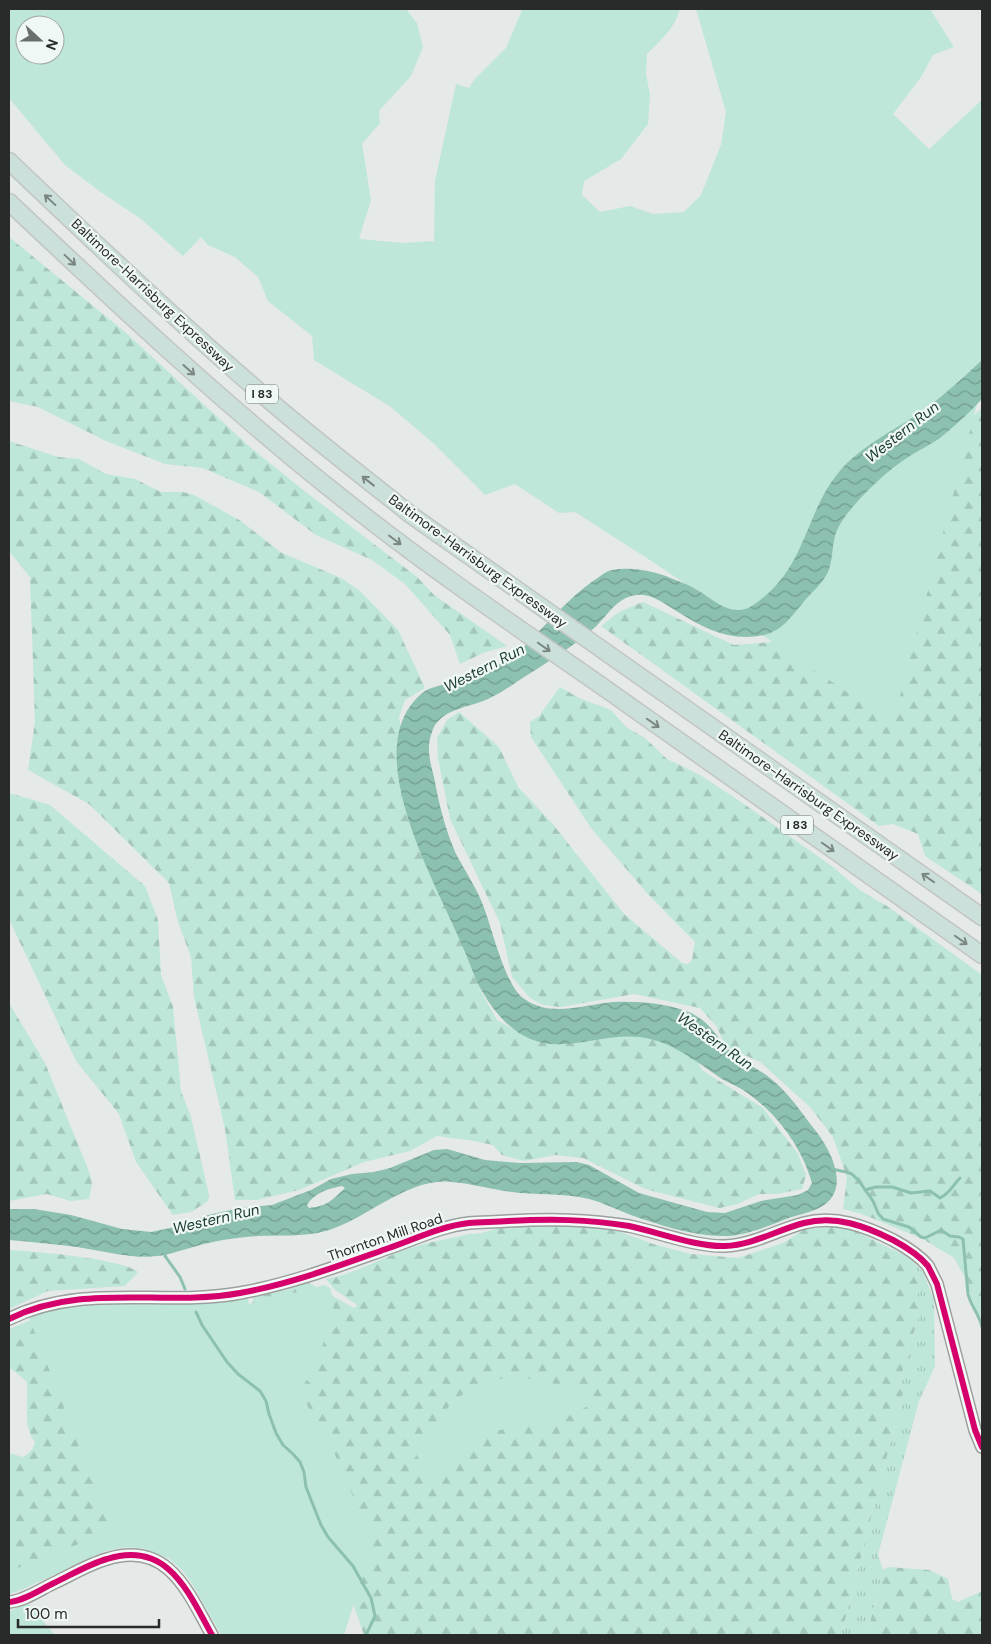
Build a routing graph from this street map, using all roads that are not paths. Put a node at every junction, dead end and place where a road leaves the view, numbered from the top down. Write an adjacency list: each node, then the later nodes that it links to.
1 (9, 161): 3 (highway, Baltimore-Harrisburg Expressway / I 83, one-way to 1)
2 (9, 202): 4 (highway, I 83, one-way to 4)
3 (982, 916)
4 (982, 954)
5 (9, 1319): 6 (street, Thornton Mill Road)
6 (982, 1447)
7 (9, 1602): 8 (street)
8 (212, 1635)

